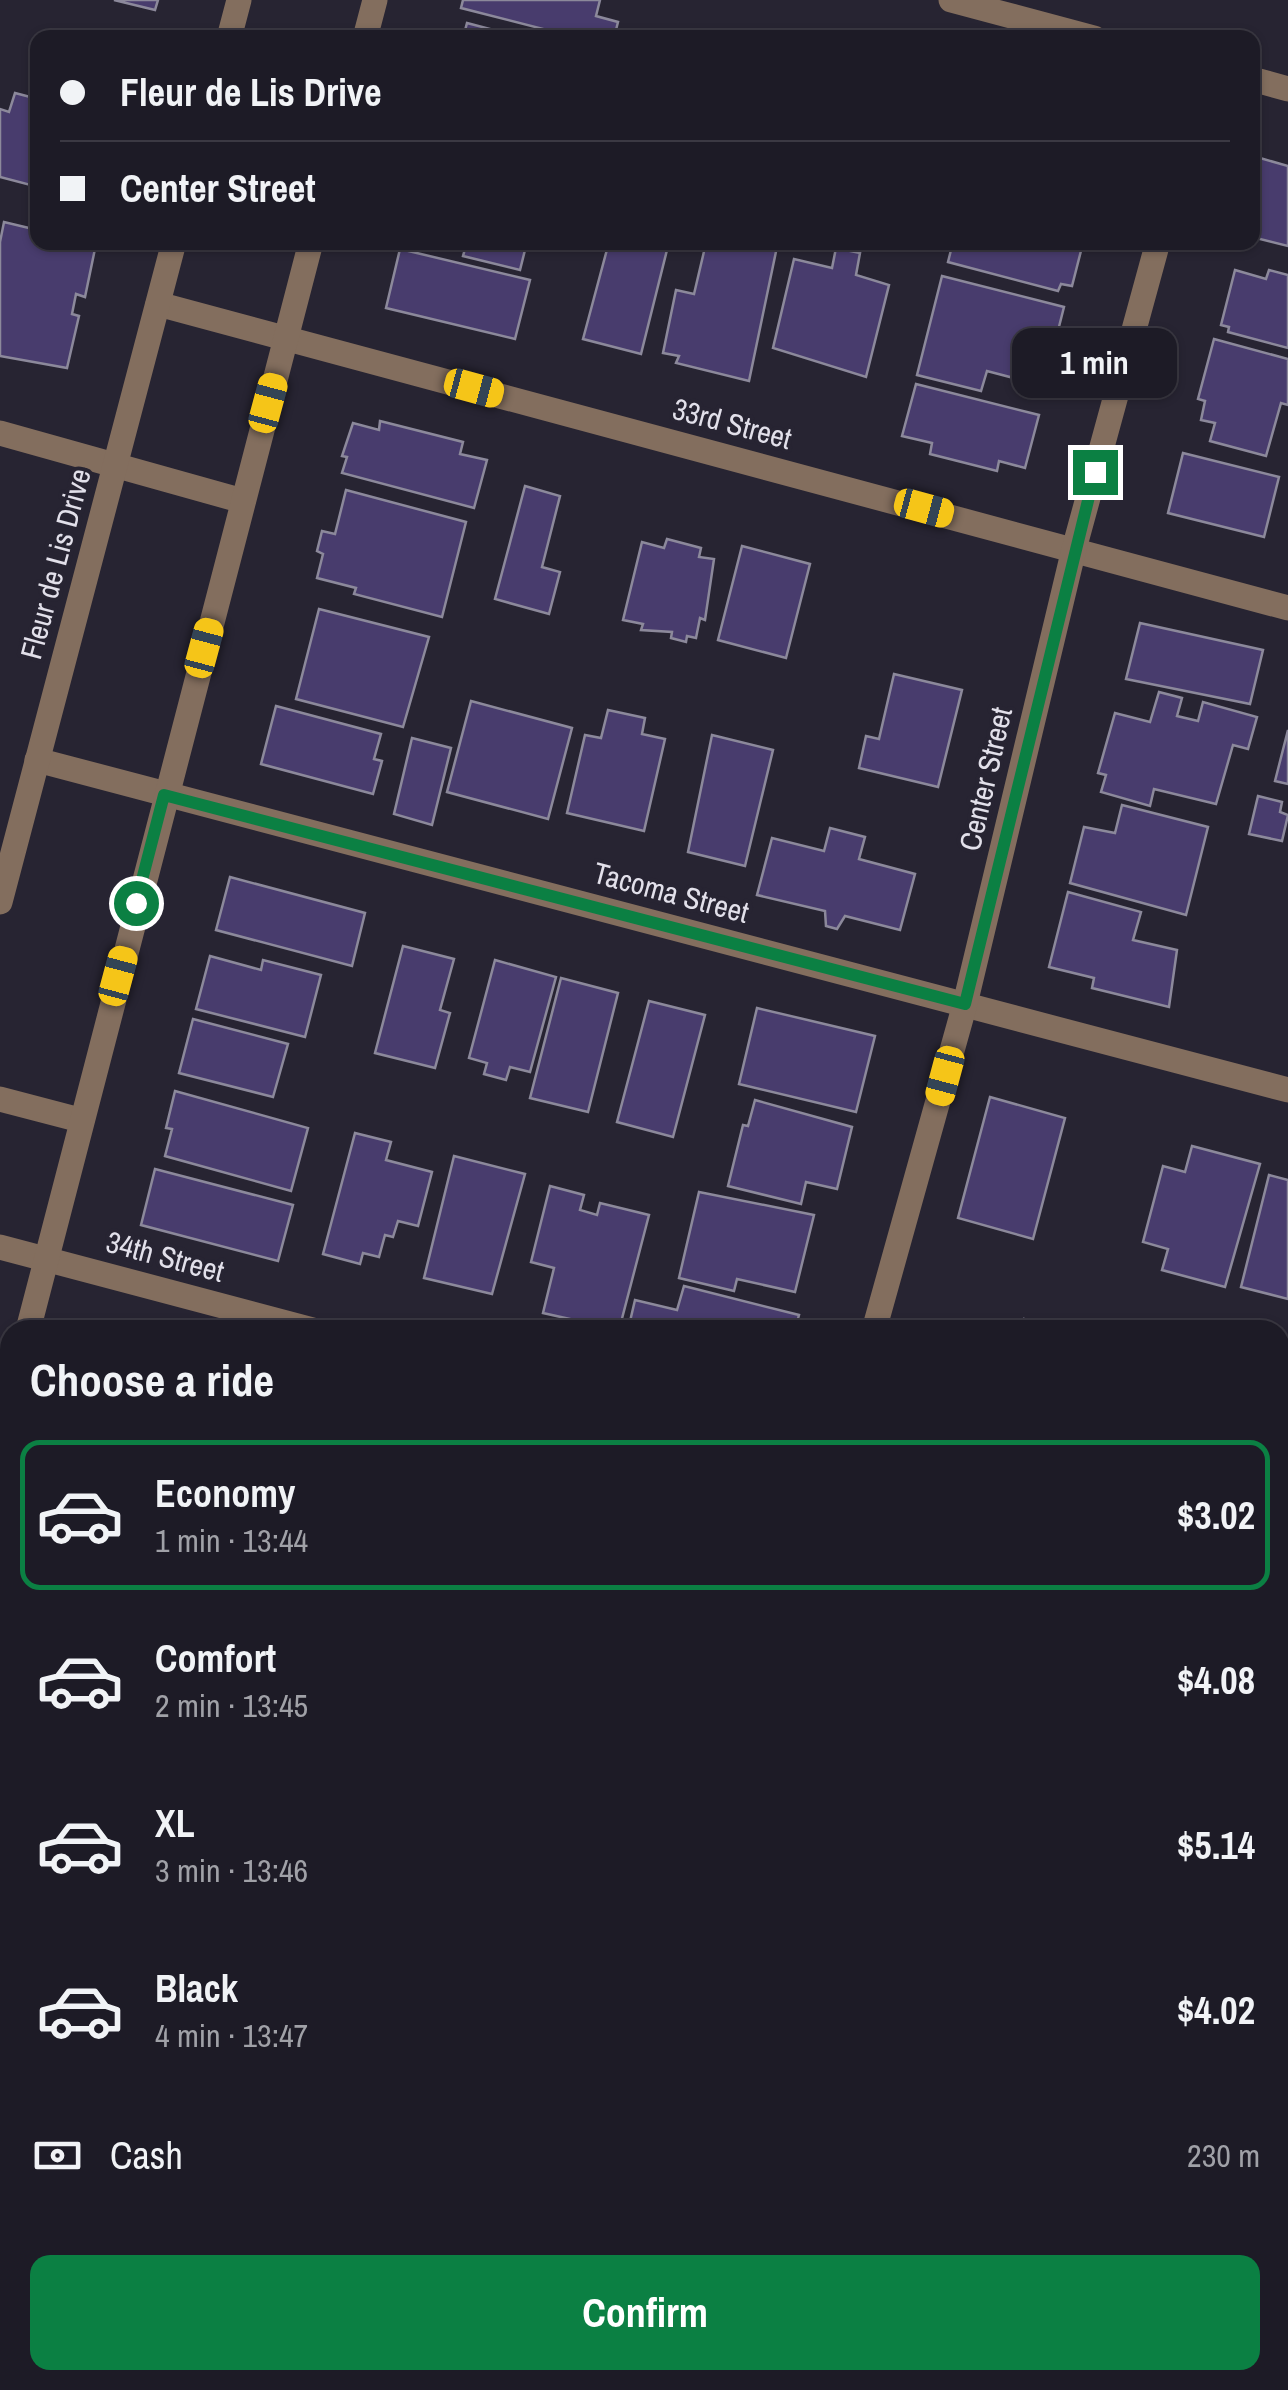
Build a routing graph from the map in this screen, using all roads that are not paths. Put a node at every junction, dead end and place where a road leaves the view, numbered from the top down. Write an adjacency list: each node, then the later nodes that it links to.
1 (239, 0): 4 (street)
2 (375, 0): 5 (street)
3 (952, 0): 6 (street)
4 (231, 30)
5 (367, 30)
6 (1064, 30)
7 (1260, 81): 8 (street)
8 (1288, 88)
9 (172, 250): 12 (street, Fleur de Lis Drive)
10 (309, 250): 13 (street)
11 (1156, 250): 17 (street, Center Street)
12 (158, 304): 13 (street, 33rd Street); 15 (street, Fleur de Lis Drive)
13 (286, 338): 16 (street); 17 (street, 33rd Street)
14 (0, 433): 15 (street)
15 (116, 465): 16 (street); 19 (street, Fleur de Lis Drive)
16 (243, 501): 20 (street)
17 (1074, 549): 18 (street, 33rd Street); 22 (street, Center Street)
18 (1288, 608)
19 (38, 760): 20 (street, Tacoma Street); 21 (street, Fleur de Lis Drive)
20 (164, 795): 22 (street, Tacoma Street); 25 (street)
21 (0, 902)
22 (965, 1004): 23 (street, Tacoma Street); 30 (street, Center Street)
23 (1288, 1090)
24 (0, 1099): 25 (street)
25 (80, 1120): 27 (street)
26 (0, 1247): 27 (street, 34th Street)
27 (46, 1259): 28 (street); 29 (street, 34th Street)
28 (31, 1320)
29 (275, 1320)
30 (877, 1320)

